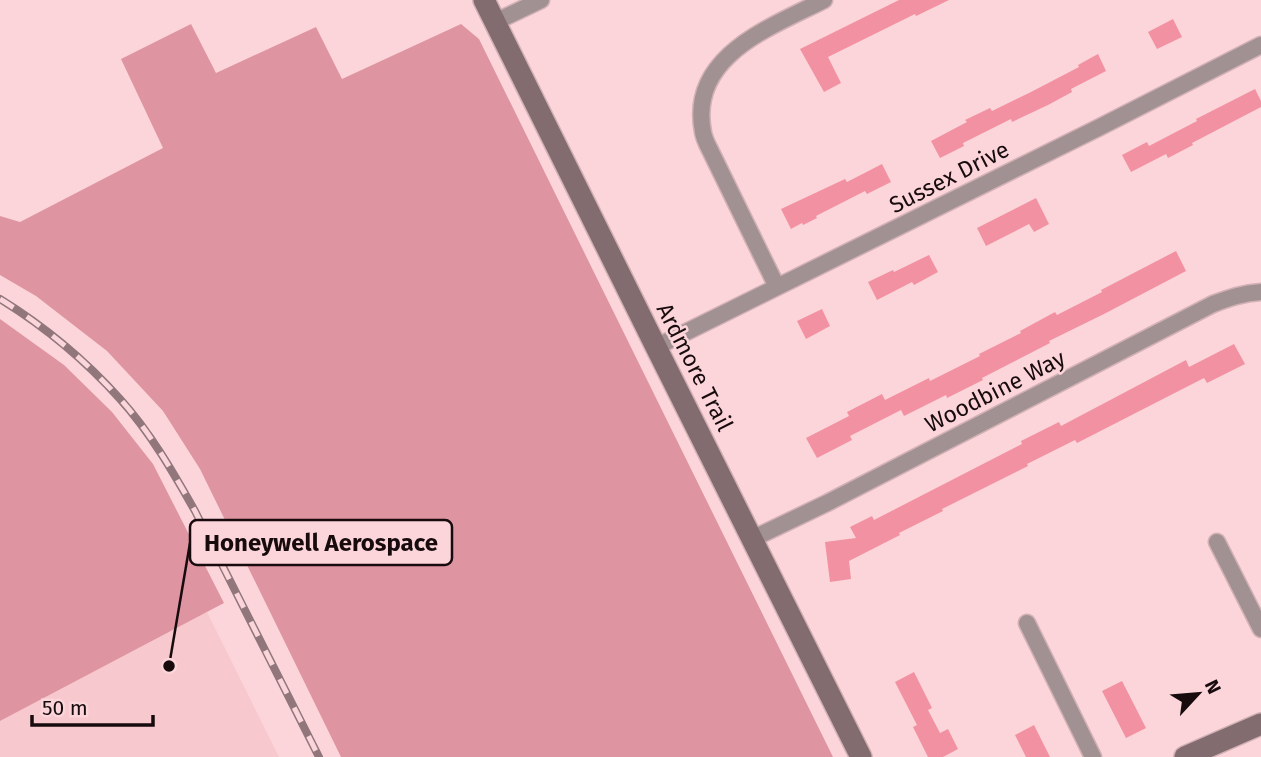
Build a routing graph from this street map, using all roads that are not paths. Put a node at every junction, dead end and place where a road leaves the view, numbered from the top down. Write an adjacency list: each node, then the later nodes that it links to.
1 (484, 0): 4 (street, Ardmore Trail)
2 (541, 0): 4 (street)
3 (824, 0): 6 (street)
4 (495, 22): 8 (street, Ardmore Trail)
5 (1261, 45): 6 (street, Sussex Drive)
6 (777, 287): 8 (street, Sussex Drive)
7 (1261, 292): 9 (street, Woodbine Way)
8 (656, 347): 9 (street, Ardmore Trail)
9 (752, 539): 15 (street, Ardmore Trail)
10 (1217, 542): 12 (street)
11 (1027, 623): 16 (street)
12 (1261, 629)
13 (1261, 724): 14 (street)
14 (1207, 752): 17 (street)
15 (861, 757)
16 (1093, 757)
17 (1185, 757)

